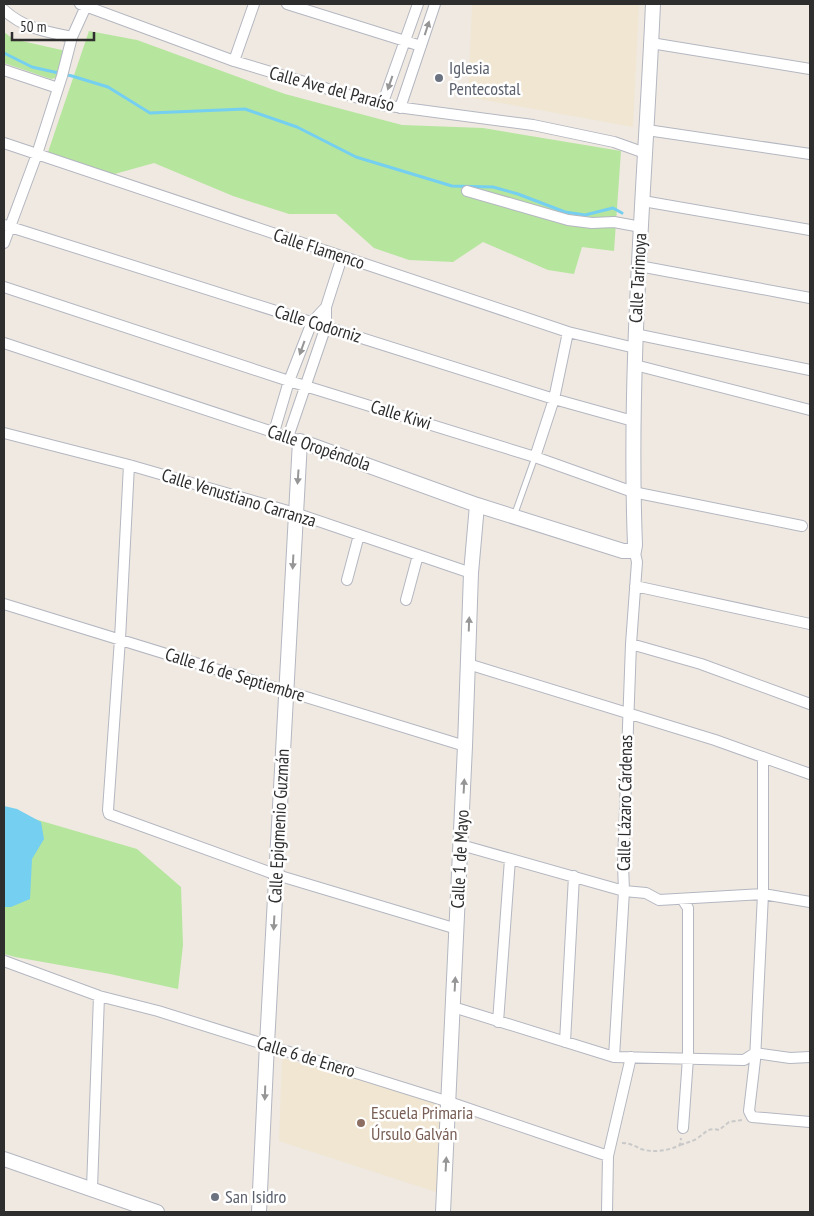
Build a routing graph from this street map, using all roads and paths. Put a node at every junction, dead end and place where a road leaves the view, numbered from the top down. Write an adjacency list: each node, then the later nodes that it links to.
1 (254, 4): 12 (street)
2 (287, 4): 9 (street)
3 (418, 4): 9 (street)
4 (435, 4): 11 (street, one-way to 4)
5 (653, 4): 10 (street, Calle Tarimoya)
6 (84, 5): 8 (street); 12 (street, Calle Ave del Paraíso)
7 (4, 10): 8 (street)
8 (72, 37): 15 (street)
9 (405, 41): 11 (street); 16 (street, one-way to 16)
10 (651, 43): 13 (street); 18 (street, Calle Tarimoya)
11 (421, 46): 17 (street)
12 (234, 61): 16 (street, Calle Ave del Paraíso)
13 (810, 69)
14 (4, 70): 15 (street)
15 (58, 88): 21 (street)
16 (382, 105): 17 (street, Calle Ave del Paraíso)
17 (400, 108): 20 (street, Calle Ave del Paraíso)
18 (646, 130): 20 (street, Calle Tarimoya); 22 (street)
19 (4, 143): 21 (street, Calle Flamenco)
20 (645, 153): 24 (street, Calle Tarimoya)
21 (37, 154): 25 (street); 29 (street, Calle Flamenco)
22 (810, 154)
23 (467, 191): 26 (street)
24 (643, 201): 26 (street, Calle Tarimoya); 27 (street)
25 (7, 226): 28 (street); 34 (street, Calle Codorniz)
26 (641, 227): 30 (street, Calle Tarimoya)
27 (810, 230)
28 (4, 243)
29 (342, 257): 33 (street); 36 (street, Calle Flamenco)
30 (639, 266): 32 (street); 37 (street, Calle Tarimoya)
31 (4, 287): 42 (street, Calle Kiwi)
32 (810, 298)
33 (326, 307): 34 (street); 35 (street)
34 (312, 322): 35 (street, Calle Codorniz); 42 (street, one-way to 42)
35 (326, 326): 43 (street); 44 (street, Calle Codorniz)
36 (568, 332): 39 (street, Calle Flamenco); 44 (street)
37 (635, 334): 39 (street, Calle Tarimoya); 41 (street)
38 (4, 343): 47 (street, Calle Oropéndola)
39 (635, 348): 40 (street, Calle Tarimoya)
40 (634, 365): 45 (street); 46 (street, Calle Tarimoya)
41 (810, 370)
42 (289, 381): 43 (street, Calle Kiwi); 47 (street)
43 (306, 386): 49 (street); 50 (street, Calle Kiwi)
44 (554, 399): 46 (street, Calle Codorniz); 50 (street)
45 (810, 410)
46 (633, 421): 52 (street, Calle Tarimoya)
47 (274, 432): 49 (street, Calle Oropéndola)
48 (4, 433): 51 (street, Calle Venustiano Carranza)
49 (294, 439): 53 (street, Calle Oropéndola); 54 (street, Calle Epigmenio Guzmán, one-way to 54)
50 (535, 456): 52 (street, Calle Kiwi); 55 (lane)
51 (129, 465): 54 (street, Calle Venustiano Carranza); 66 (street)
52 (633, 492): 56 (street, Calle Kiwi); 58 (street, Calle Tarimoya)
53 (477, 505): 55 (street, Calle Oropéndola); 60 (street, Calle 1 de Mayo)
54 (295, 513): 57 (street, Calle Venustiano Carranza); 69 (street, Calle Epigmenio Guzmán, one-way to 69)
55 (514, 516): 58 (street, Calle Oropéndola)
56 (802, 526)
57 (359, 535): 59 (street, Calle Venustiano Carranza); 61 (street)
58 (633, 552): 62 (street, Calle Lázaro Cárdenas)
59 (418, 554): 60 (street, Calle Venustiano Carranza); 63 (street)
60 (471, 573): 68 (street, Calle 1 de Mayo, one-way to 60)
61 (347, 580)
62 (635, 586): 65 (street); 67 (street, Calle Lázaro Cárdenas)
63 (406, 600)
64 (4, 604): 66 (street, Calle 16 de Septiembre)
65 (810, 624)
66 (120, 639): 69 (street, Calle 16 de Septiembre); 78 (street)
67 (631, 644): 70 (street); 71 (street, Calle Lázaro Cárdenas)
68 (468, 664): 71 (street); 72 (street, Calle 1 de Mayo)
69 (286, 691): 72 (street, Calle 16 de Septiembre); 78 (street, Calle Epigmenio Guzmán)
70 (810, 704)
71 (628, 714): 73 (street); 77 (street, Calle Lázaro Cárdenas)
72 (465, 746): 75 (street, Calle 1 de Mayo, one-way to 72)
73 (763, 757): 74 (street); 82 (street)
74 (810, 774)
75 (461, 845): 76 (street); 85 (street, Calle 1 de Mayo)
76 (510, 859): 79 (street); 89 (street)
77 (623, 864): 80 (street, Calle Lázaro Cárdenas); 81 (street)
78 (277, 874): 85 (street); 91 (street, Calle Epigmenio Guzmán, one-way to 91)
79 (574, 876): 80 (street); 90 (street)
80 (624, 891): 81 (street); 93 (street, Calle Lázaro Cárdenas)
81 (646, 892): 83 (street)
82 (763, 894): 83 (street); 84 (street); 92 (street)
83 (682, 898): 96 (street)
84 (810, 902)
85 (457, 929): 88 (street, Calle 1 de Mayo, one-way to 85)
86 (4, 961): 87 (street, Calle 6 de Enero)
87 (99, 996): 91 (street, Calle 6 de Enero); 106 (street)
88 (454, 1007): 89 (street); 99 (street, Calle 1 de Mayo)
89 (498, 1022): 90 (street)
90 (565, 1042): 93 (street)
91 (267, 1044): 99 (street, Calle 6 de Enero); 108 (street, Calle Epigmenio Guzmán, one-way to 108)
92 (755, 1053): 95 (street); 97 (street); 98 (street)
93 (614, 1056): 94 (street)
94 (631, 1057): 96 (street); 104 (street)
95 (810, 1057)
96 (688, 1058): 97 (street); 102 (street)
97 (744, 1060): 98 (street)
98 (754, 1066): 100 (street)
99 (449, 1102): 104 (street, Calle 6 de Enero); 109 (street, Calle 1 de Mayo, one-way to 99)
100 (752, 1117): 101 (street); 103 (path)
101 (810, 1122)
102 (683, 1128): 103 (path)
103 (680, 1145): 104 (path)
104 (609, 1152): 110 (street)
105 (4, 1159): 106 (street)
106 (92, 1188): 107 (street)
107 (157, 1212)
108 (260, 1212)
109 (444, 1212)
110 (606, 1212)

